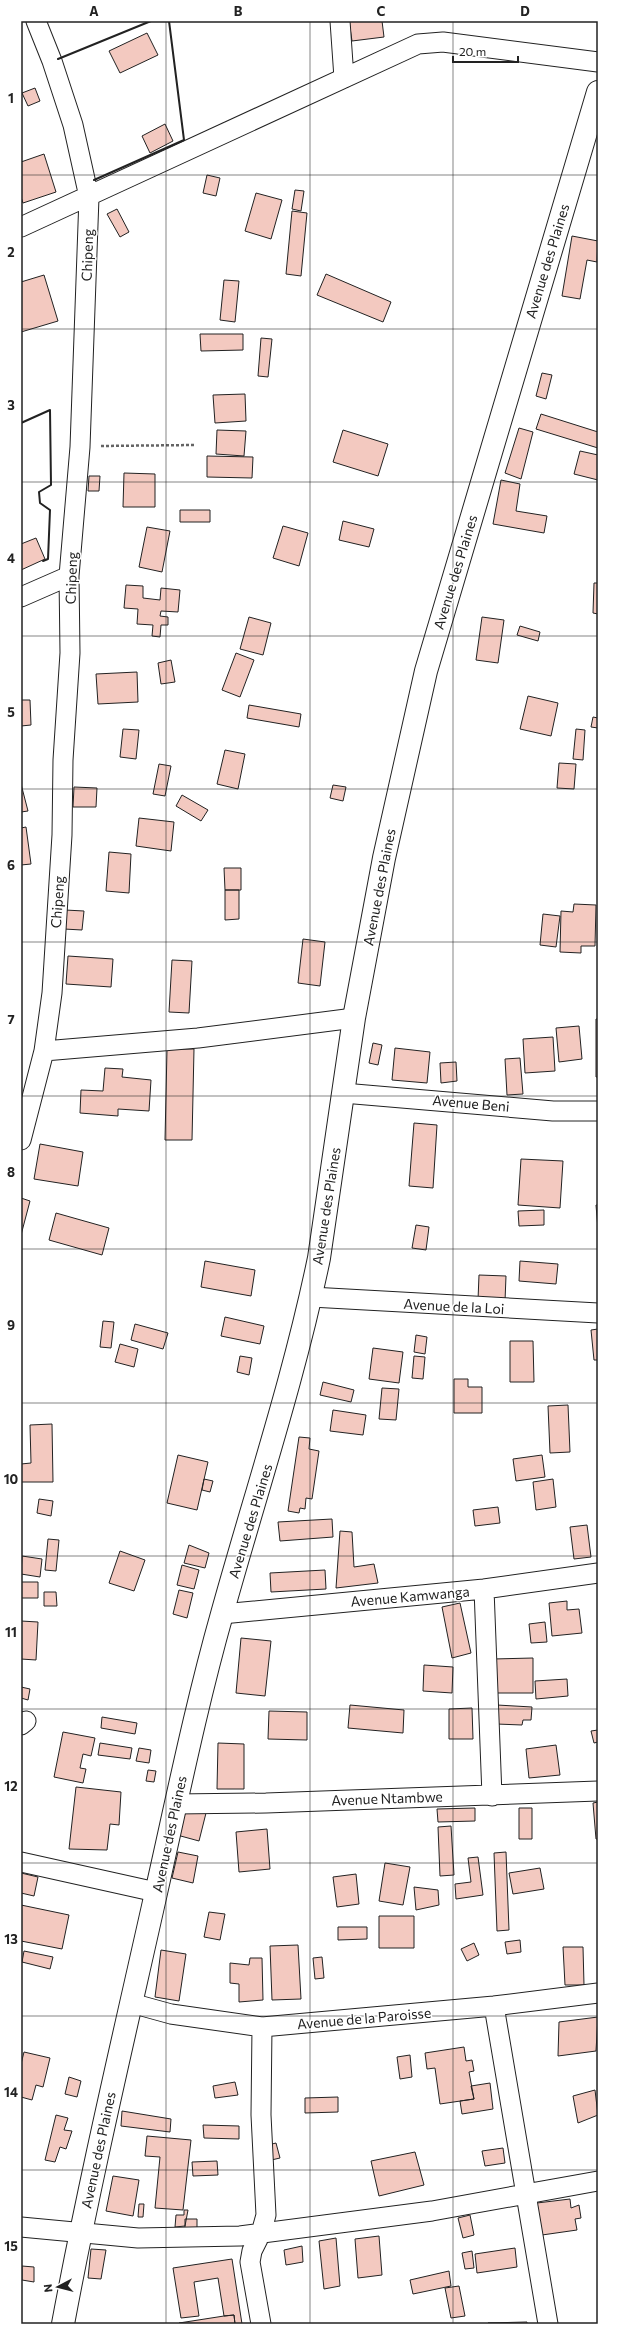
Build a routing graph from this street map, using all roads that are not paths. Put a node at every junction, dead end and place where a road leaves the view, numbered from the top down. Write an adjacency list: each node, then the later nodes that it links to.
1 (36, 21): 6 (street, Chipeng)
2 (340, 21): 4 (street)
3 (598, 62): 4 (street)
4 (344, 78): 6 (street)
5 (597, 97): 10 (street, Avenue des Plaines)
6 (89, 197): 7 (street); 8 (street, Chipeng)
7 (21, 227)
8 (69, 576): 9 (street); 11 (street, Chipeng)
9 (21, 597)
10 (354, 1018): 11 (street); 12 (street, Avenue des Plaines)
11 (44, 1051): 13 (street, Chipeng)
12 (343, 1093): 14 (street, Avenue Beni); 16 (street, Avenue des Plaines)
13 (27, 1095): 15 (street, Chipeng)
14 (598, 1111)
15 (21, 1140)
16 (311, 1297): 17 (street, Avenue de la Loi); 20 (street, Avenue des Plaines)
17 (598, 1313)
18 (598, 1573): 19 (street, Avenue Kamwanga)
19 (484, 1589): 20 (street, Avenue Kamwanga); 22 (street)
20 (222, 1614): 23 (street, Avenue des Plaines)
21 (598, 1791): 22 (street, Avenue Ntambwe)
22 (492, 1796): 23 (street, Avenue Ntambwe)
23 (175, 1804): 25 (street, Avenue des Plaines)
24 (21, 1862): 25 (street)
25 (156, 1892): 27 (street, Avenue des Plaines)
26 (598, 1993): 28 (street, Avenue de la Paroisse)
27 (131, 2003): 29 (street, Avenue de la Paroisse); 34 (street, Avenue des Plaines)
28 (494, 2006): 29 (street, Avenue de la Paroisse); 31 (street)
29 (262, 2027): 33 (street)
30 (598, 2181): 31 (street)
31 (527, 2194): 33 (street); 37 (street)
32 (21, 2227): 34 (street)
33 (261, 2233): 34 (street); 36 (street)
34 (80, 2234): 35 (street, Avenue des Plaines)
35 (63, 2324)
36 (261, 2324)
37 (548, 2324)

